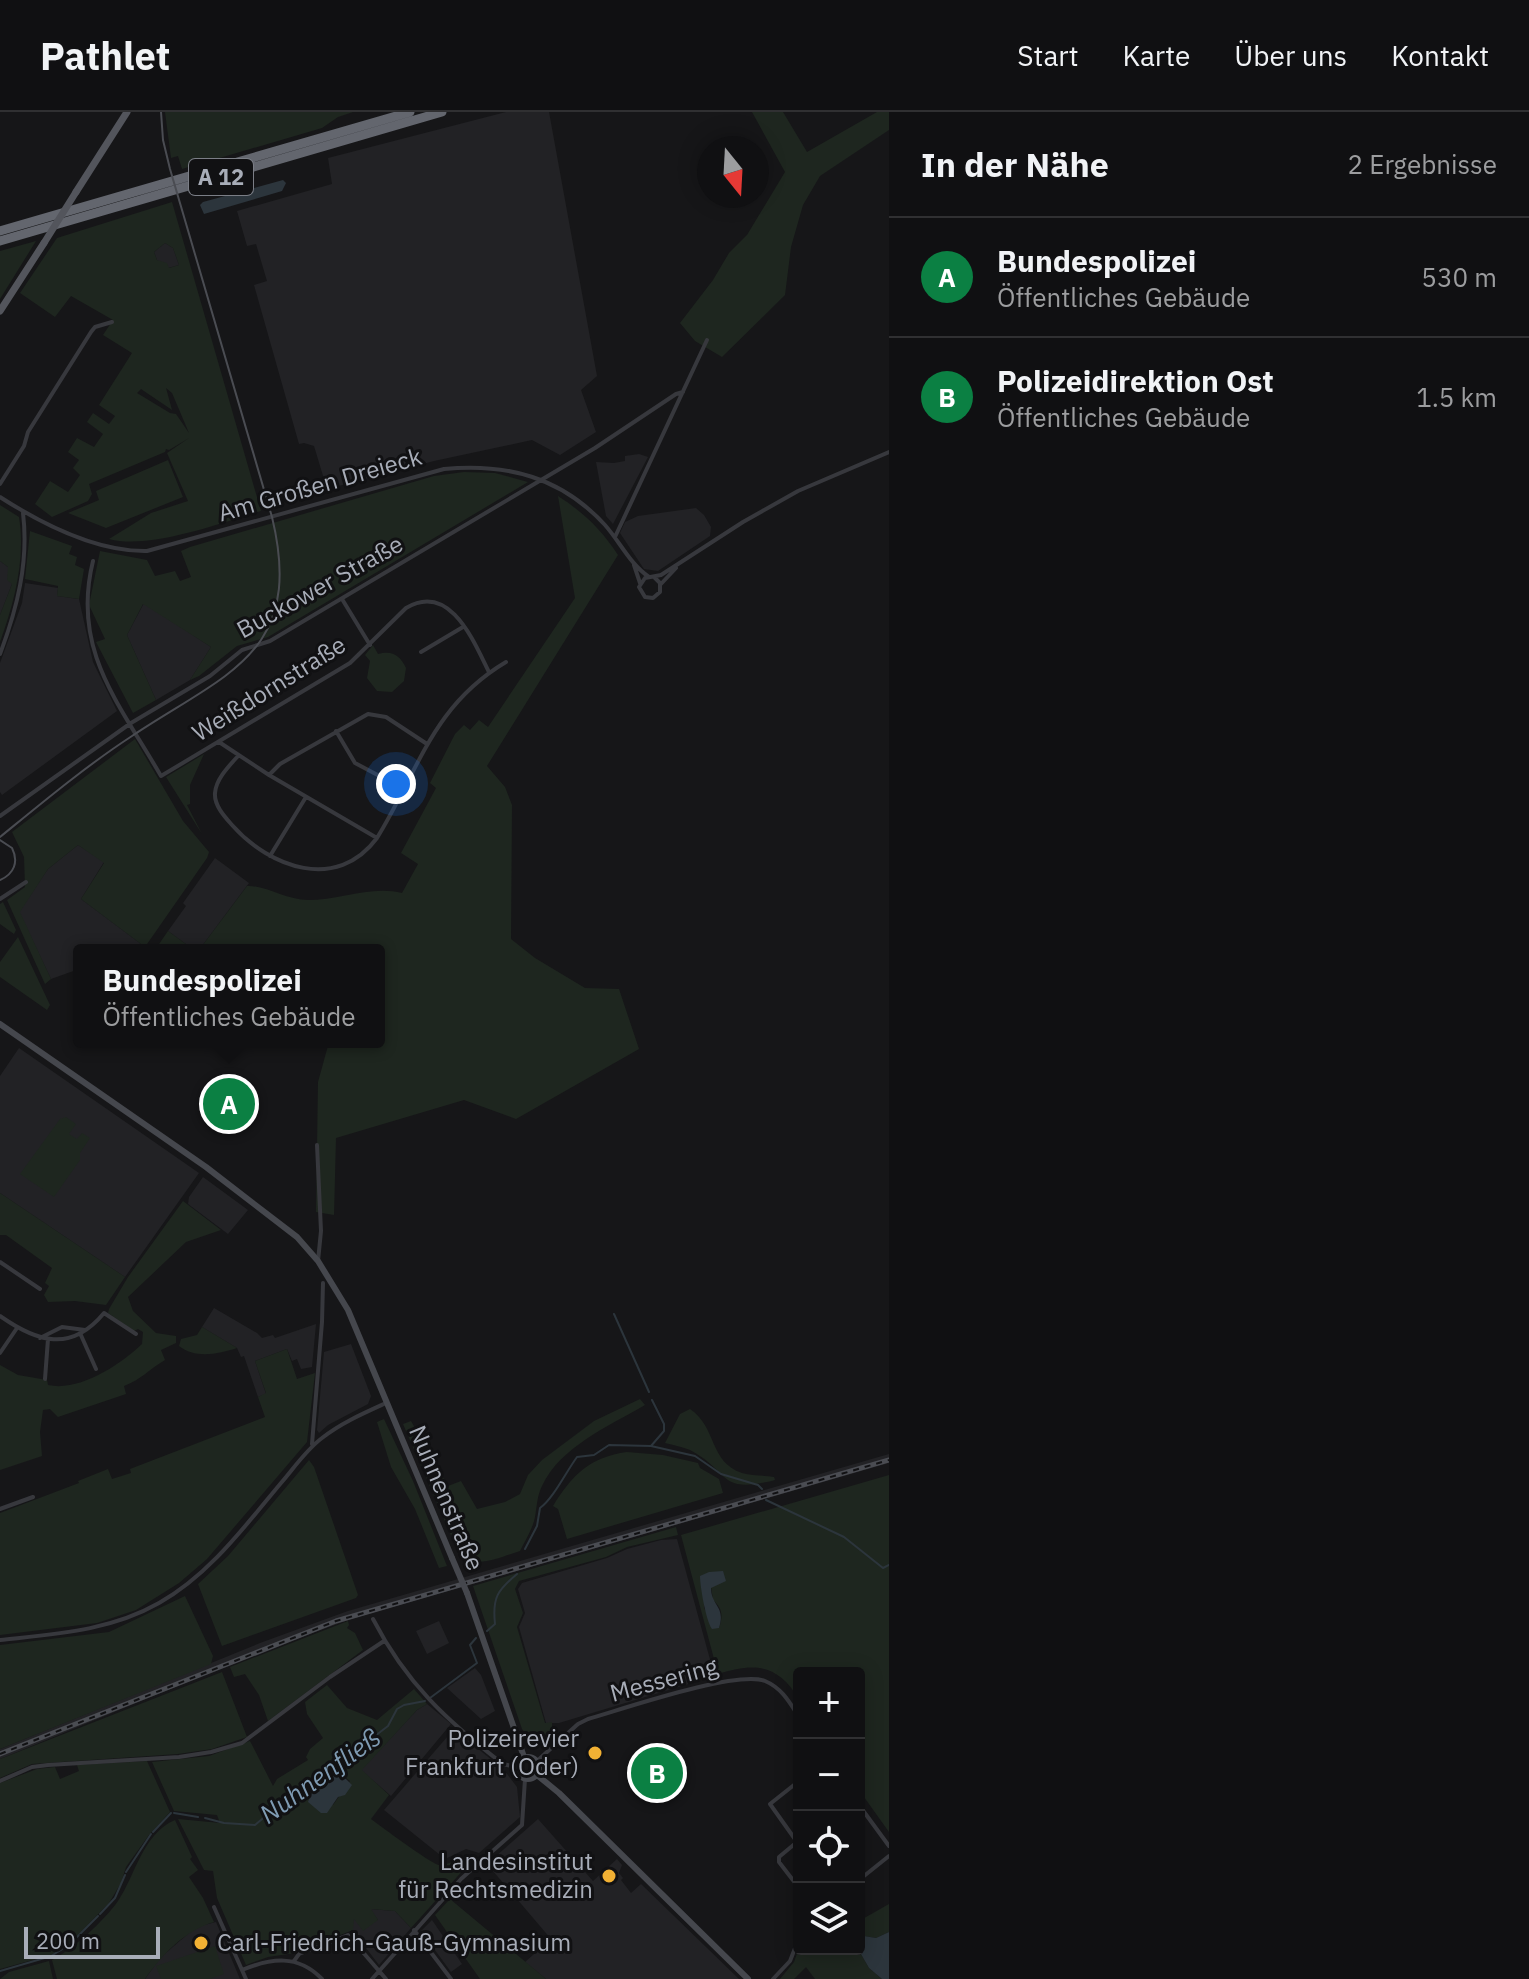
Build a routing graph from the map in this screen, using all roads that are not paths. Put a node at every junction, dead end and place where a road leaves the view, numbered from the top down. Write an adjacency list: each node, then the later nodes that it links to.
1 (127, 112): 6 (main road, bridge)
2 (410, 112): 4 (highway, A 12)
3 (442, 112): 5 (highway, A 12)
4 (0, 231)
5 (0, 241)
6 (0, 311)
7 (112, 322): 14 (street)
8 (707, 340): 9 (street)
9 (683, 392): 10 (street, Buckower Straße); 11 (street)
10 (665, 402): 11 (street); 13 (street, Buckower Straße)
11 (675, 411): 17 (street)
12 (889, 452): 20 (street)
13 (540, 480): 16 (street, Am Großen Dreieck); 17 (street, Am Großen Dreieck); 24 (street, Buckower Straße)
14 (0, 484)
15 (0, 497): 16 (street, Am Großen Dreieck)
16 (23, 513): 28 (street)
17 (615, 537): 18 (street, Am Großen Dreieck)
18 (631, 559): 21 (street, Am Großen Dreieck); 22 (street, Am Großen Dreieck)
19 (93, 561): 31 (street)
20 (680, 564): 21 (street); 23 (street)
21 (652, 578): 22 (street); 23 (street)
22 (640, 583): 23 (street)
23 (660, 585)
24 (342, 598): 26 (street); 31 (street, Buckower Straße)
25 (463, 627): 26 (street, Weißdornstraße); 27 (street); 30 (street, Weißdornstraße)
26 (370, 645): 33 (street, Weißdornstraße)
27 (421, 652)
28 (0, 654)
29 (506, 662): 30 (street)
30 (489, 672): 34 (street)
31 (131, 723): 33 (street, Weißdornstraße); 39 (street, Buckower Straße)
32 (336, 731): 34 (street); 36 (street); 37 (street)
33 (219, 742): 35 (street)
34 (427, 744): 37 (street)
35 (238, 756): 36 (street); 41 (street)
36 (269, 775): 38 (street)
37 (404, 789): 40 (street)
38 (306, 797): 40 (street); 41 (street)
39 (0, 816)
40 (377, 838): 41 (street)
41 (270, 856)
42 (26, 882): 43 (street)
43 (0, 899)
44 (0, 1024): 46 (main road, Nuhnenstraße)
45 (317, 1145): 46 (street)
46 (318, 1261): 62 (main road, Nuhnenstraße)
47 (0, 1262): 48 (street)
48 (6, 1267): 49 (street); 51 (street)
49 (0, 1275)
50 (323, 1283): 63 (street)
51 (40, 1289)
52 (0, 1316): 53 (street)
53 (17, 1328): 57 (street); 59 (street)
54 (85, 1330): 55 (street); 56 (street); 57 (street)
55 (80, 1333): 58 (street); 60 (street)
56 (136, 1334)
57 (40, 1338): 58 (street)
58 (48, 1339): 61 (street)
59 (0, 1353)
60 (96, 1369)
61 (45, 1379)
62 (386, 1403): 63 (street); 70 (main road, Nuhnenstraße, bridge)
63 (312, 1446): 67 (street)
64 (33, 1497): 65 (street)
65 (0, 1509)
66 (373, 1619): 68 (street)
67 (0, 1640)
68 (384, 1641): 72 (street); 75 (street)
69 (793, 1707): 71 (street, Messering)
70 (524, 1757): 71 (main road); 72 (main road)
71 (537, 1761): 73 (main road)
72 (516, 1767): 74 (main road)
73 (537, 1775): 74 (main road); 95 (main road)
74 (525, 1779): 85 (street)
75 (0, 1781)
76 (793, 1786): 78 (street)
77 (863, 1811): 80 (street)
78 (793, 1835)
79 (793, 1846): 83 (street)
80 (889, 1846)
81 (889, 1856): 82 (street)
82 (865, 1875)
83 (793, 1880)
84 (214, 1907): 88 (street)
85 (414, 1930): 89 (street); 94 (street)
86 (793, 1953): 96 (street)
87 (294, 1961): 88 (street); 89 (street); 91 (street)
88 (242, 1970): 90 (street)
89 (380, 1971): 92 (street); 93 (street)
90 (246, 1979)
91 (322, 1979)
92 (372, 1979)
93 (386, 1979)
94 (451, 1979)
95 (748, 1979)
96 (773, 1979)

